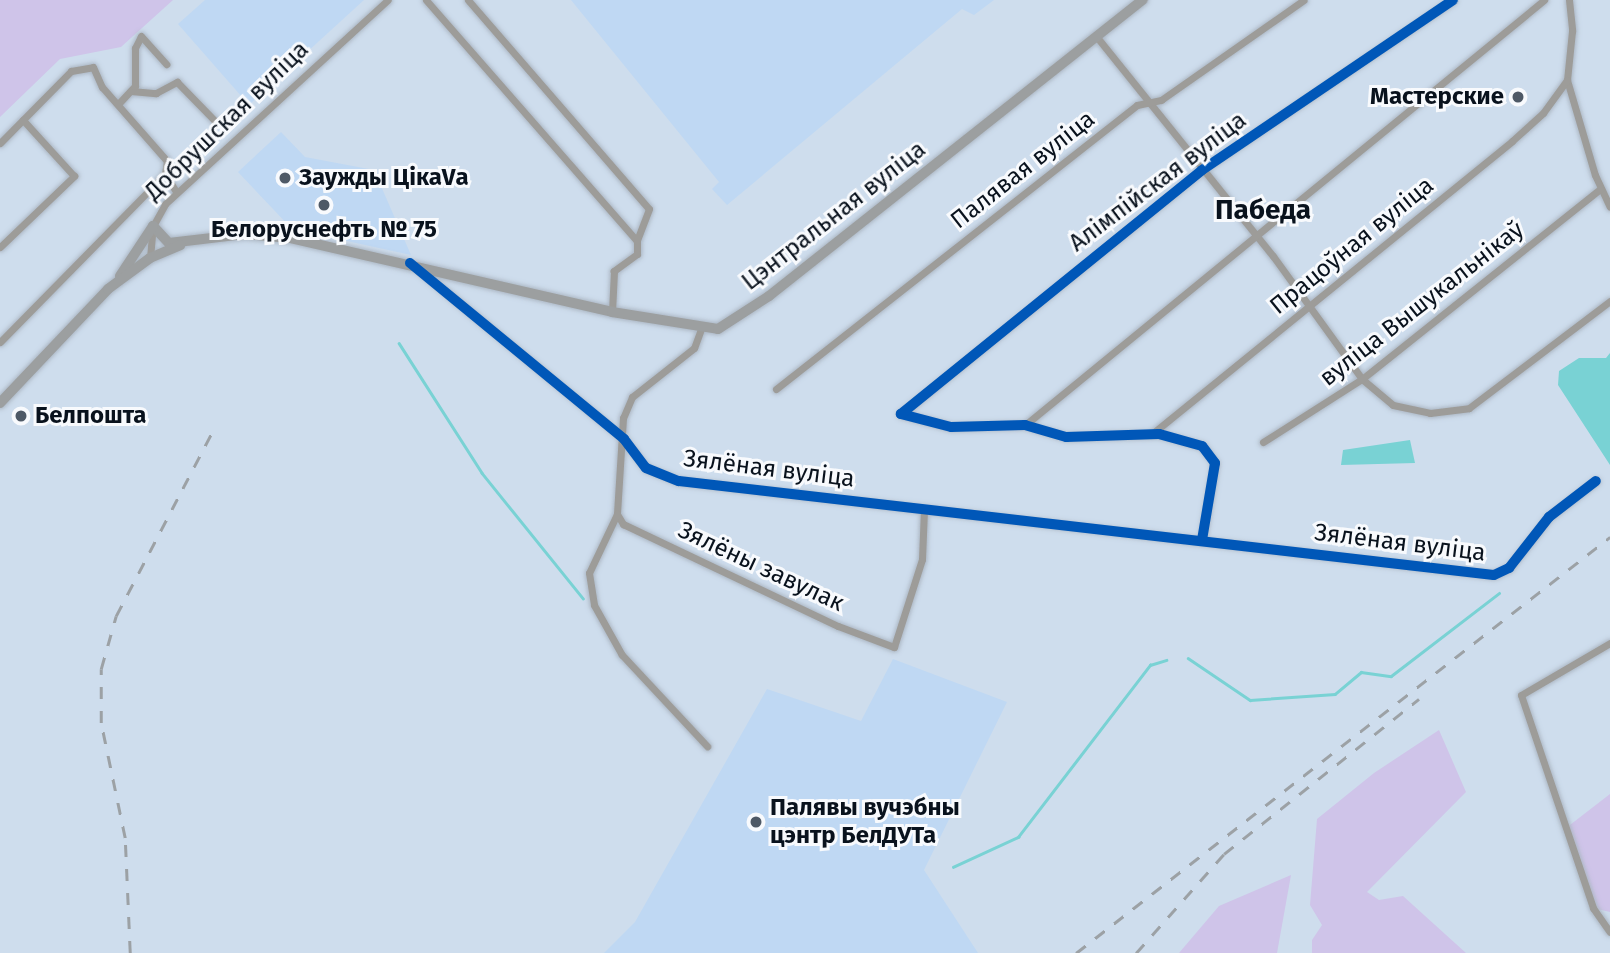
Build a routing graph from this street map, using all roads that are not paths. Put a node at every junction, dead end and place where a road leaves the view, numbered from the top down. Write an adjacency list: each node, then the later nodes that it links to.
1 (388, 0): 21 (street, Добрушская вуліца)
2 (426, 0): 25 (street)
3 (468, 0): 25 (street)
4 (1143, 0): 9 (main road, Цэнтральная вуліца)
5 (1304, 0): 14 (street, Палявая вуліца)
6 (1453, 0): 18 (street, Алімпійская вуліца)
7 (1544, 0): 24 (street)
8 (1569, 0): 11 (street)
9 (1096, 36): 14 (street); 34 (main road, Цэнтральная вуліца)
10 (166, 64): 12 (street)
11 (1567, 80): 20 (street); 32 (street, Працоўная вуліца)
12 (131, 90): 13 (street); 16 (street)
13 (120, 102): 15 (street); 19 (street)
14 (1144, 102): 18 (street); 37 (street, Палявая вуліца)
15 (23, 120): 17 (street); 27 (street)
16 (216, 122)
17 (0, 143)
18 (1202, 170): 24 (street); 39 (street, Алімпійская вуліца)
19 (165, 174): 21 (street); 35 (street)
20 (1600, 189): 22 (street); 36 (street, вуліца Вышукальнікаў)
21 (177, 193): 23 (street, Добрушская вуліца)
22 (1610, 207)
23 (153, 226): 26 (main road); 28 (street, Добрушская вуліца); 30 (main road)
24 (1256, 235): 32 (street); 39 (street)
25 (637, 241): 33 (street)
26 (184, 243): 28 (main road); 29 (main road, Цэнтральная вуліца)
27 (0, 247)
28 (150, 258): 30 (main road)
29 (410, 263): 33 (main road, Цэнтральная вуліца); 41 (street, Зялёная вуліца)
30 (108, 289): 38 (main road)
31 (1610, 301): 36 (street)
32 (1306, 306): 36 (street); 40 (street, Працоўная вуліца)
33 (612, 312): 34 (main road, Цэнтральная вуліца)
34 (701, 330): 41 (street)
35 (0, 342)
36 (1362, 379): 42 (street, вуліца Вышукальнікаў)
37 (776, 389)
38 (0, 403)
39 (1025, 425): 40 (street)
40 (1152, 434): 46 (street)
41 (624, 439): 44 (street, Зялёная вуліца); 45 (street)
42 (1263, 442)
43 (1596, 481): 46 (street, Зялёная вуліца)
44 (924, 509): 45 (street, Зялёны завулак); 46 (street, Зялёная вуліца)
45 (617, 514): 48 (street)
46 (1202, 540)
47 (1610, 643): 49 (street)
48 (707, 746)
49 (1610, 932)

